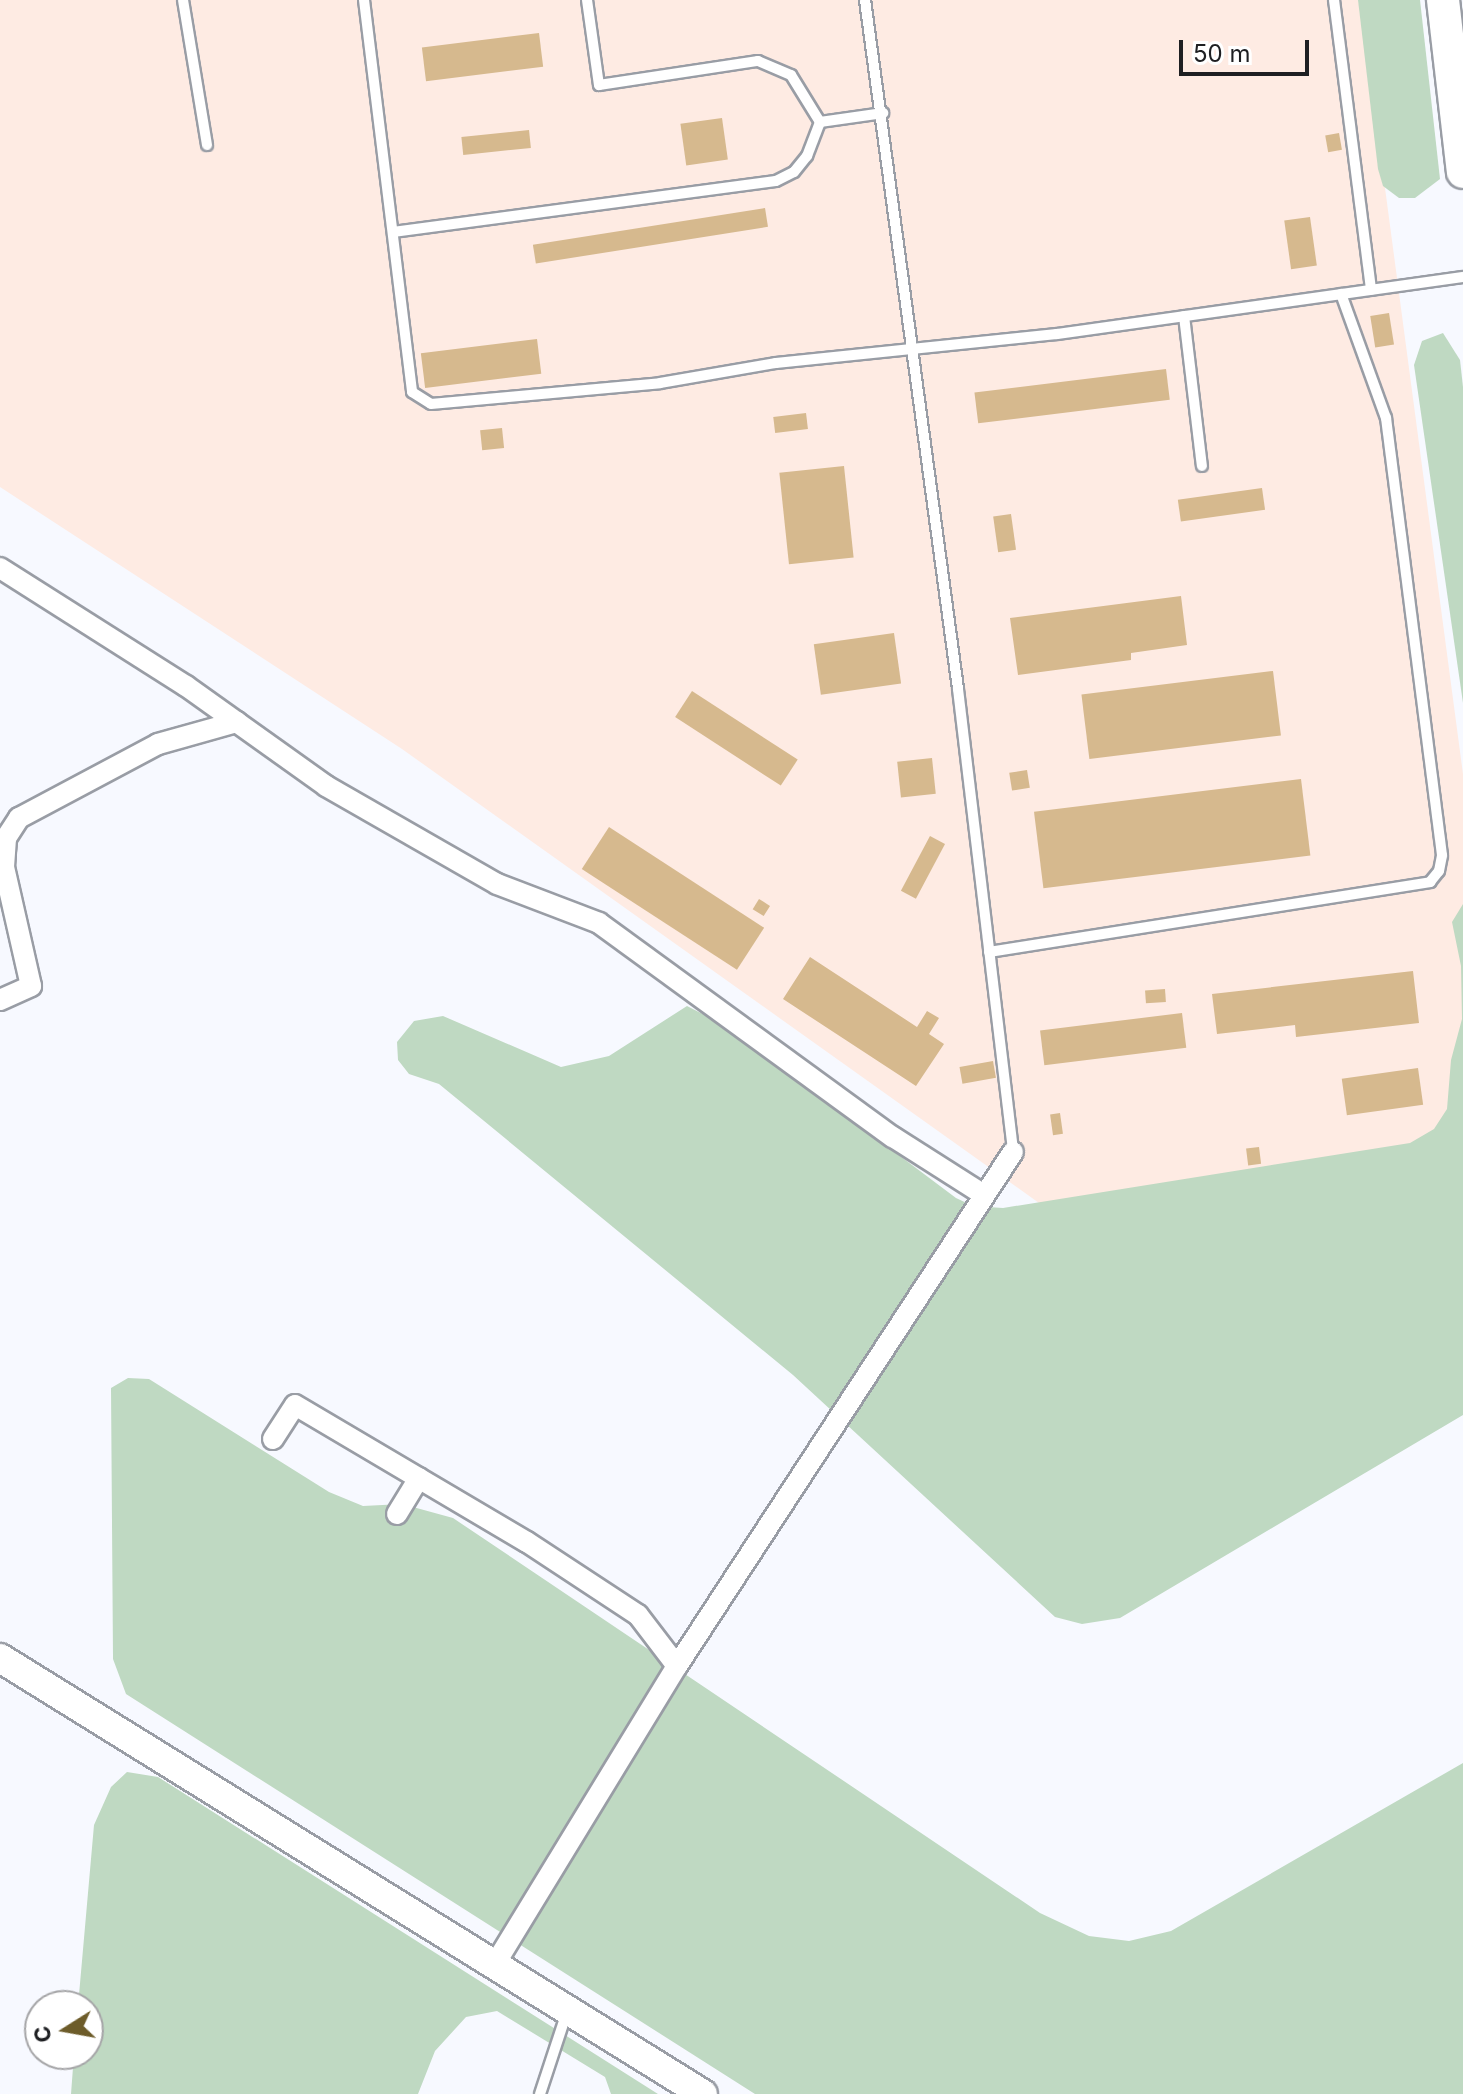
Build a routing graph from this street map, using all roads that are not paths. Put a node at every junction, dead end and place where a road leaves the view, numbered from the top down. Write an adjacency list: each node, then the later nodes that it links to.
1 (183, 0): 9 (lane)
2 (364, 0): 11 (lane)
3 (587, 0): 8 (lane)
4 (865, 0): 7 (lane)
5 (1334, 0): 13 (lane)
6 (1443, 0): 10 (main road)
7 (883, 113): 8 (lane); 16 (lane)
8 (820, 122): 11 (lane)
9 (207, 145)
10 (1463, 172)
11 (393, 232): 16 (lane)
12 (1463, 277): 13 (lane)
13 (1371, 290): 14 (lane)
14 (1341, 294): 15 (lane); 20 (lane)
15 (1184, 316): 16 (lane); 17 (lane)
16 (909, 349): 20 (lane)
17 (1202, 466)
18 (0, 568): 19 (street)
19 (237, 722): 21 (street); 23 (street)
20 (989, 952): 22 (lane)
21 (0, 1000)
22 (1013, 1152): 23 (street)
23 (984, 1195): 28 (street)
24 (273, 1439): 25 (street)
25 (419, 1478): 26 (street); 28 (street)
26 (397, 1514)
27 (0, 1658): 29 (main road)
28 (677, 1666): 29 (street)
29 (495, 1964): 30 (main road)
30 (567, 2010): 31 (lane); 32 (main road)
31 (540, 2094)
32 (703, 2094)

